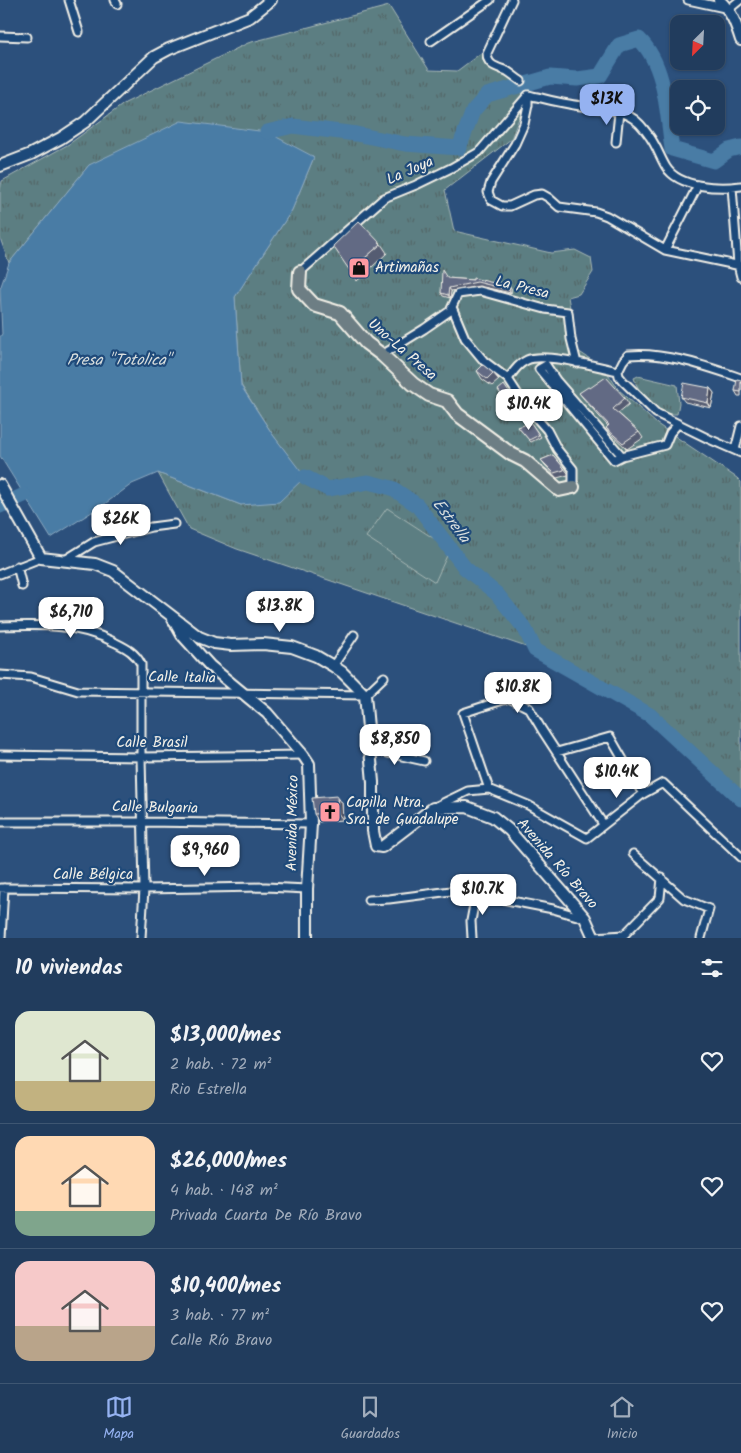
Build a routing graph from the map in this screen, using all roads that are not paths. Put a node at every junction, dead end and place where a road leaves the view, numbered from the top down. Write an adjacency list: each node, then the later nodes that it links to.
1 (69, 0): 9 (street)
2 (271, 0): 18 (street)
3 (490, 0): 12 (street)
4 (512, 0): 14 (street)
5 (688, 0): 8 (street)
6 (719, 0): 8 (street)
7 (740, 0): 8 (street)
8 (729, 9): 13 (street)
9 (79, 32)
10 (0, 36): 11 (street)
11 (27, 37)
12 (431, 40)
13 (741, 40)
14 (521, 81)
15 (528, 95): 16 (street); 22 (street); 24 (street, La Joya)
16 (619, 112): 17 (street); 19 (street)
17 (616, 142)
18 (0, 166)
19 (698, 185): 21 (street); 22 (street)
20 (741, 186): 21 (street)
21 (732, 187): 23 (street)
22 (665, 250): 23 (street)
23 (740, 265): 25 (street)
24 (300, 272): 27 (highway, Uno-La Presa)
25 (741, 277)
26 (452, 308): 27 (street, La Presa); 28 (street, La Presa); 31 (street)
27 (382, 354): 37 (highway, Uno-La Presa)
28 (577, 363): 29 (street); 31 (street)
29 (618, 371): 30 (street); 32 (street)
30 (741, 378)
31 (508, 379): 37 (street)
32 (678, 424): 34 (street); 35 (street)
33 (741, 426): 34 (street)
34 (738, 452)
35 (622, 456): 35 (street)
36 (0, 486): 39 (street)
37 (573, 486)
38 (174, 524): 40 (street)
39 (42, 558): 40 (street); 41 (street)
40 (65, 560): 44 (street)
41 (17, 566): 42 (street); 43 (street)
42 (1, 572)
43 (22, 586)
44 (171, 615): 47 (street); 51 (street, Avenida México)
45 (0, 626): 50 (street)
46 (354, 635): 47 (street)
47 (333, 666): 52 (street)
48 (0, 675): 50 (street, Calle Italia)
49 (384, 677): 52 (street)
50 (142, 691): 51 (street, Calle Italia); 57 (street)
51 (245, 694): 52 (street, Calle Italia); 56 (street, Avenida México)
52 (365, 695): 53 (street)
53 (370, 750): 58 (street); 61 (street)
54 (557, 752): 59 (street); 60 (street); 65 (street)
55 (0, 755): 57 (street, Calle Brasil)
56 (303, 755): 57 (street, Calle Brasil); 64 (street, Avenida México)
57 (141, 757): 63 (street)
58 (424, 761)
59 (489, 789): 61 (street); 65 (street)
60 (643, 794): 65 (street); 67 (street)
61 (433, 808): 74 (street, Avenida Río Bravo)
62 (0, 822): 63 (street, Calle Bulgaria)
63 (142, 822): 64 (street, Calle Bulgaria); 70 (street)
64 (311, 824): 71 (street, Avenida México)
65 (603, 824)
66 (633, 854): 68 (street)
67 (741, 858)
68 (662, 878): 79 (street); 80 (street)
69 (2, 888): 70 (street, Calle Bélgica); 75 (street)
70 (144, 889): 71 (street, Calle Bélgica); 76 (street)
71 (307, 889): 77 (street, Avenida México)
72 (476, 894): 73 (street); 74 (street); 78 (street)
73 (368, 900)
74 (585, 918): 79 (street, Avenida Río Bravo)
75 (1, 938)
76 (141, 938)
77 (308, 938)
78 (472, 938)
79 (594, 938)
80 (701, 938)

